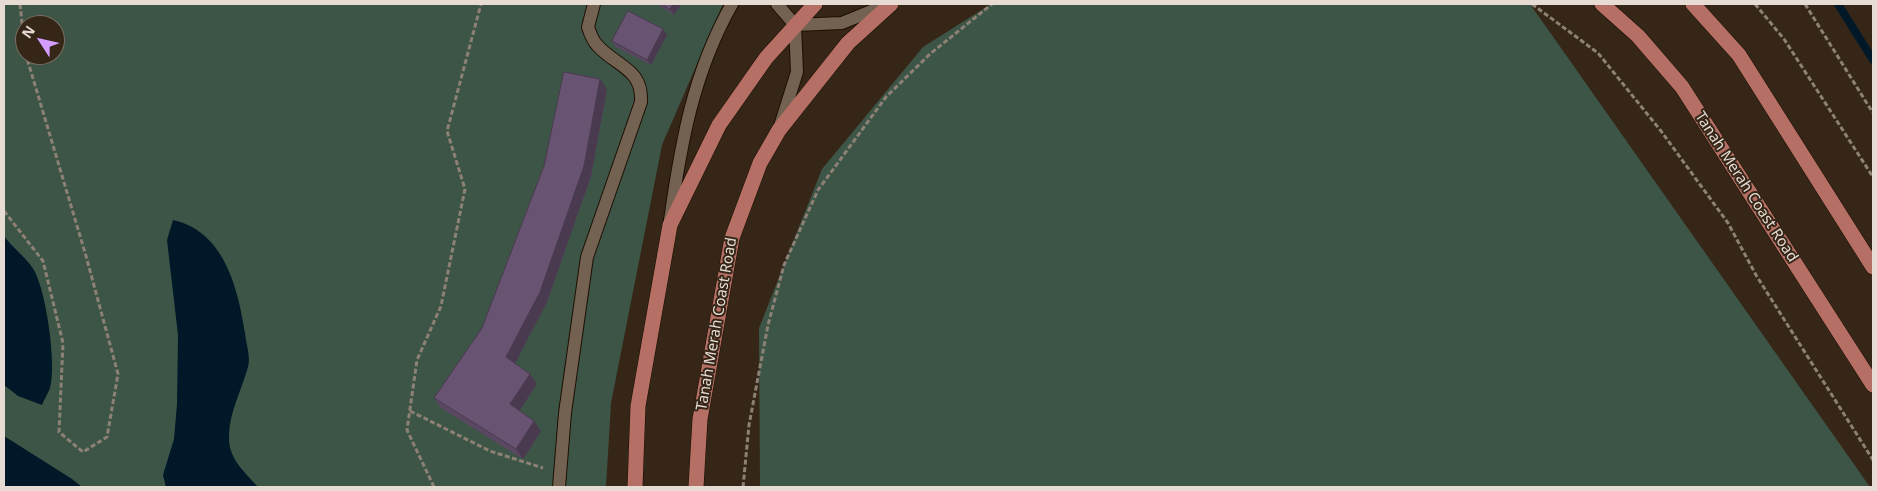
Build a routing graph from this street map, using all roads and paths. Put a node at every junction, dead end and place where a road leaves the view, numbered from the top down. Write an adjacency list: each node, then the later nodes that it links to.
1 (481, 4): 22 (path)
2 (594, 4): 24 (lane)
3 (732, 4): 19 (lane)
4 (777, 4): 13 (lane)
5 (815, 4): 13 (main road)
6 (891, 4): 13 (lane); 16 (main road, Tanah Merah Coast Road)
7 (992, 4): 29 (path)
8 (1532, 4): 23 (path)
9 (1602, 4): 21 (main road, Tanah Merah Coast Road)
10 (1693, 4): 20 (main road)
11 (1755, 4): 17 (path)
12 (1805, 4): 15 (path)
13 (795, 25): 16 (lane); 19 (main road)
14 (29, 65): 18 (path)
15 (1873, 113)
16 (779, 130): 28 (main road, Tanah Merah Coast Road)
17 (1873, 177)
18 (4, 211)
19 (670, 225): 27 (main road)
20 (1873, 266)
21 (1873, 385)
22 (410, 411): 24 (path); 25 (path)
23 (1873, 460)
24 (560, 473): 26 (lane)
25 (434, 487)
26 (559, 487)
27 (635, 487)
28 (696, 487)
29 (743, 487)

